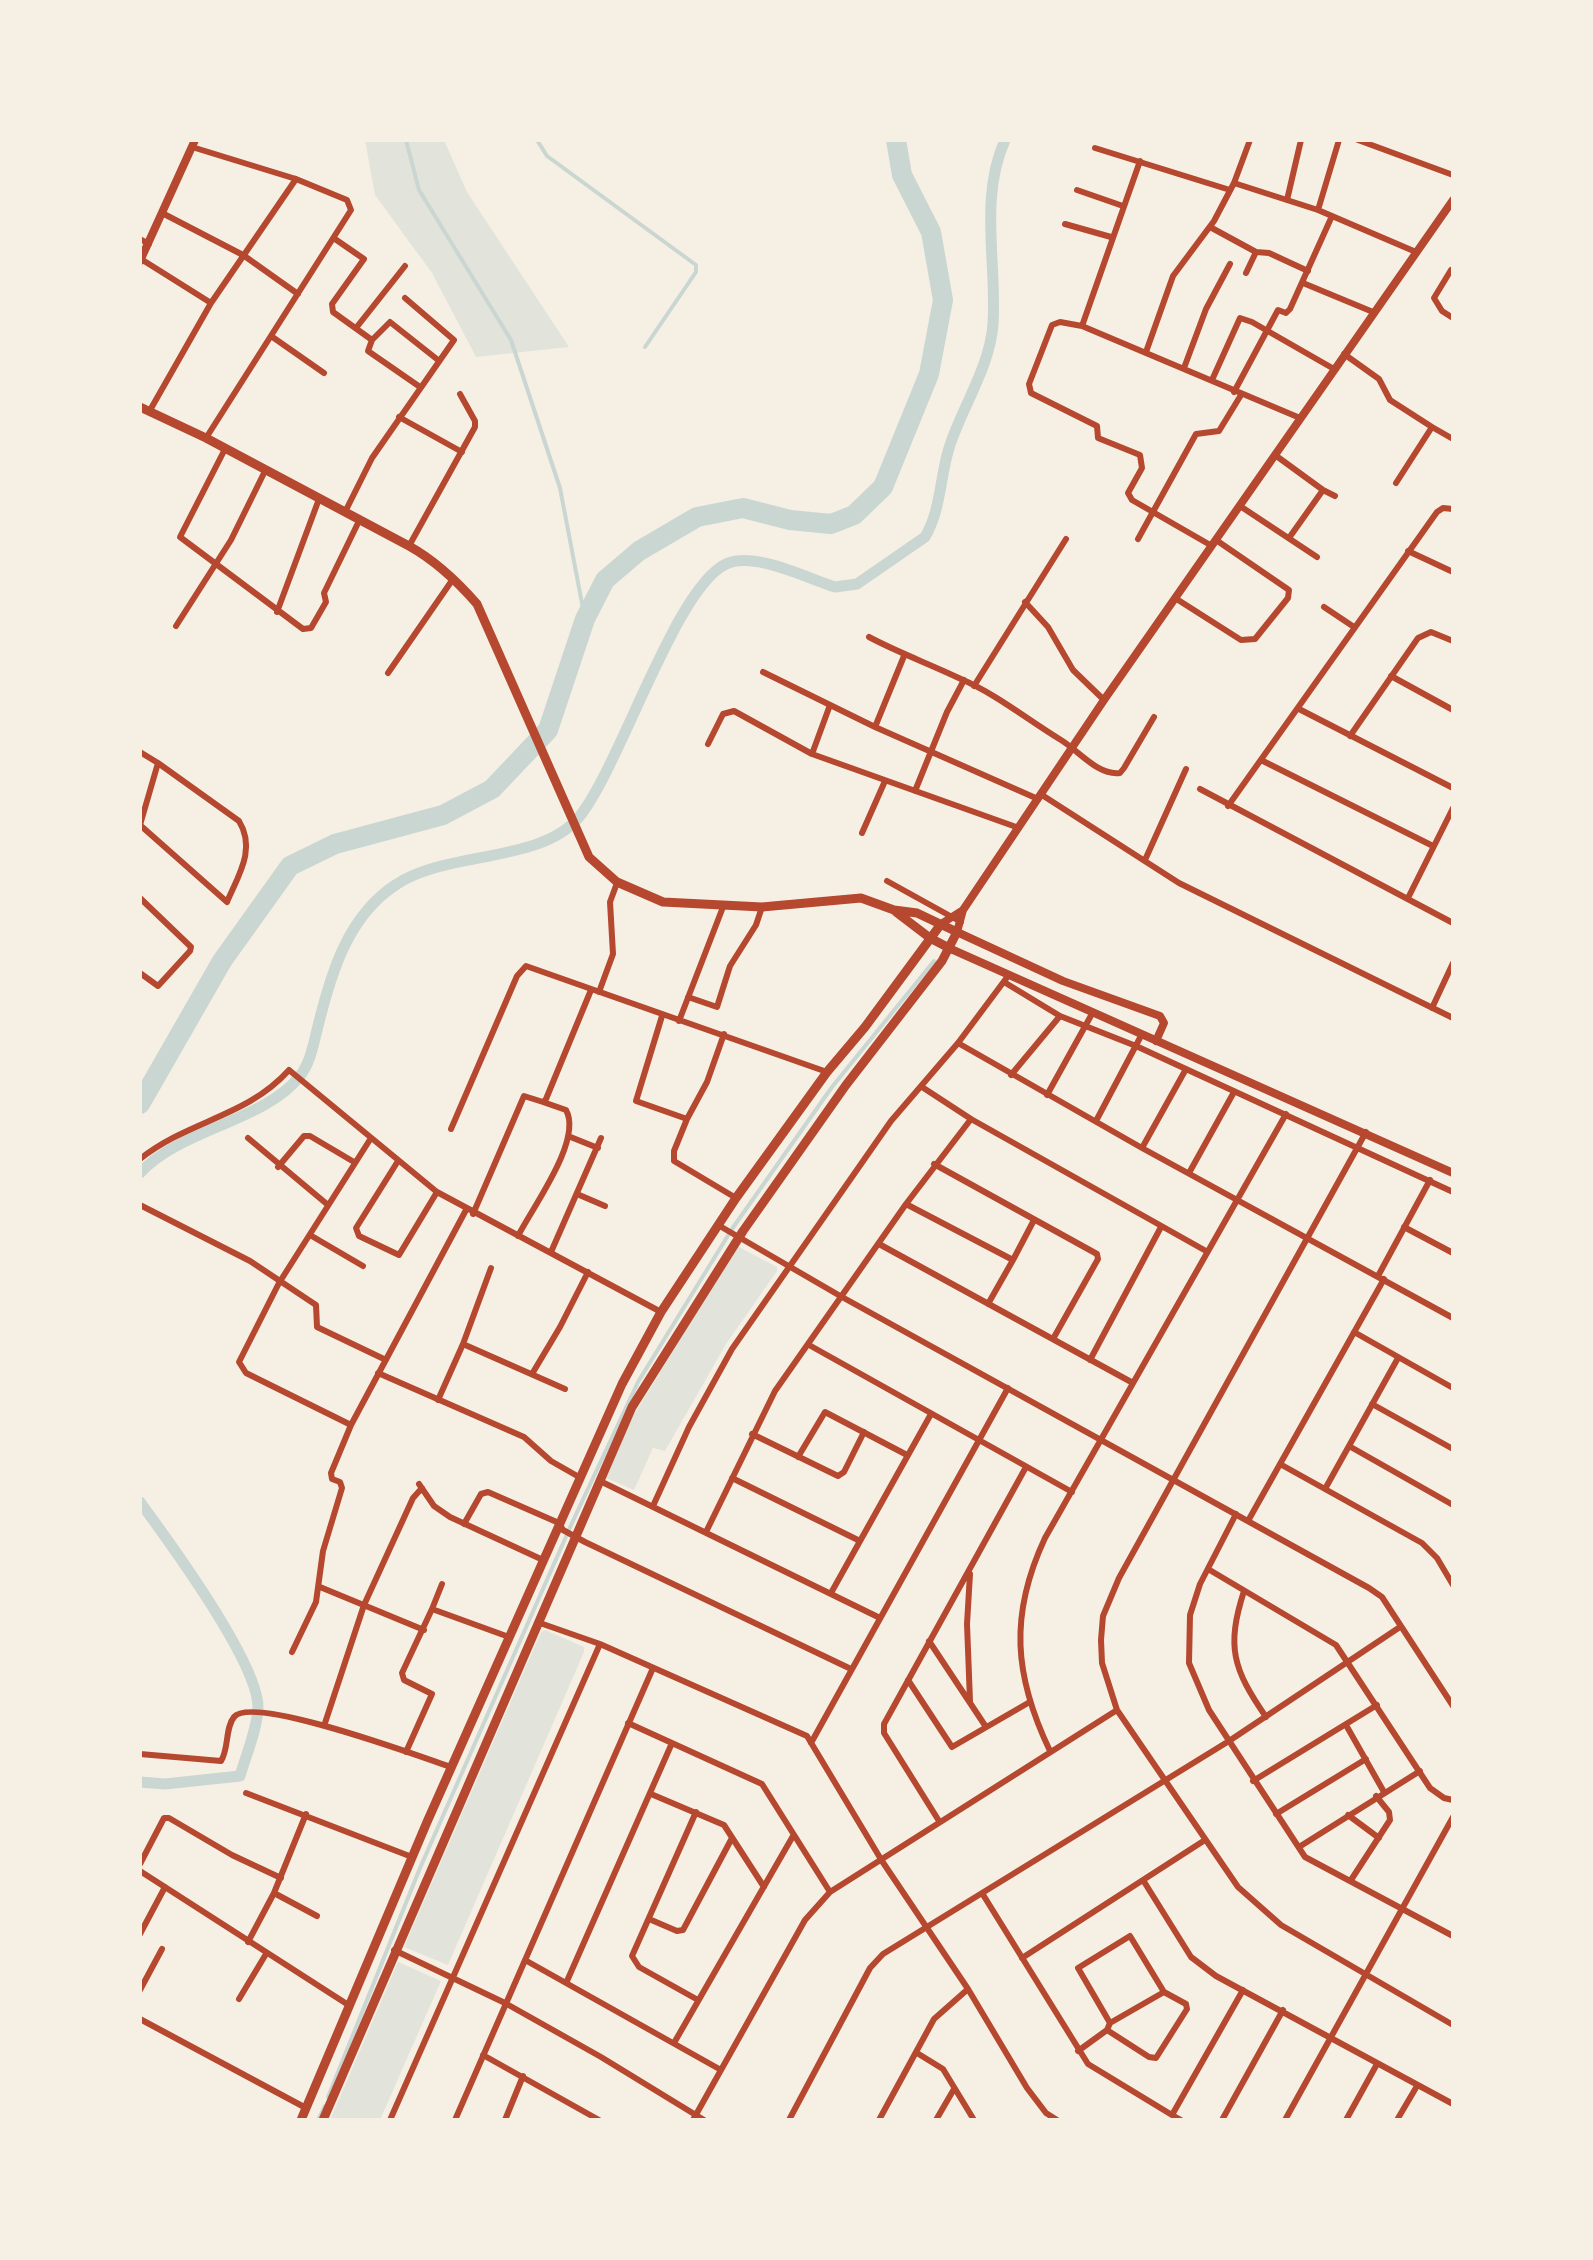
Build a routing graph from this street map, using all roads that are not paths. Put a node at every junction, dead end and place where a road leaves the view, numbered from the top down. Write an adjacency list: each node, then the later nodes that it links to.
1 (1250, 140): 10 (street)
2 (1301, 140): 12 (street)
3 (1339, 140): 15 (street)
4 (1360, 140): 8 (street)
5 (194, 144): 9 (street); 16 (street)
6 (1095, 148): 7 (street)
7 (1140, 161): 10 (street); 14 (street)
8 (1453, 174)
9 (296, 178): 21 (street); 25 (street)
10 (1232, 186): 12 (street); 19 (street)
11 (1077, 190): 14 (street)
12 (1287, 200): 15 (street)
13 (1452, 203): 24 (street)
14 (1123, 206): 20 (street)
15 (1318, 210): 17 (street)
16 (164, 214): 22 (street); 25 (street)
17 (1332, 216): 24 (street); 30 (street)
18 (1065, 224): 20 (street)
19 (1210, 227): 23 (street); 43 (street)
20 (1111, 237): 38 (street)
21 (335, 239): 33 (street); 39 (street)
22 (144, 241): 26 (street)
23 (1256, 252): 30 (street); 31 (street)
24 (1416, 252): 36 (street)
25 (242, 255): 33 (street); 35 (street)
26 (141, 260): 35 (street)
27 (1230, 264): 46 (street)
28 (405, 266): 39 (street)
29 (1451, 270): 37 (street)
30 (1308, 271): 32 (street)
31 (1246, 272)
32 (1303, 283): 36 (street); 40 (street)
33 (298, 294): 41 (street)
34 (405, 298): 45 (street)
35 (211, 302): 53 (street)
36 (1373, 312): 44 (street)
37 (1453, 318)
38 (1082, 326): 43 (street); 69 (street)
39 (356, 328): 42 (street)
40 (1267, 330): 47 (street); 49 (street); 51 (street)
41 (272, 336): 48 (street); 57 (street)
42 (372, 340): 45 (street); 50 (street)
43 (1146, 352): 46 (street)
44 (1344, 354): 47 (street); 56 (street)
45 (438, 360): 50 (street)
46 (1184, 368): 49 (street)
47 (1334, 369): 55 (street)
48 (324, 373)
49 (1212, 380): 51 (street)
50 (420, 386): 54 (street)
51 (1237, 393): 55 (street); 69 (street)
52 (460, 394): 60 (street)
53 (145, 410): 57 (main road)
54 (399, 417): 60 (street); 70 (street)
55 (1300, 418): 61 (street)
56 (1432, 427): 58 (street); 63 (street)
57 (206, 438): 59 (main road)
58 (1453, 439)
59 (225, 450): 62 (main road); 79 (street)
60 (462, 452): 76 (street)
61 (1275, 455): 64 (street); 67 (street)
62 (265, 471): 66 (main road); 79 (street)
63 (1396, 483)
64 (1324, 490): 65 (street); 72 (street)
65 (1335, 496)
66 (319, 499): 70 (main road); 85 (street)
67 (1240, 506): 72 (street); 75 (street)
68 (1453, 509): 77 (street)
69 (1154, 511): 74 (street); 75 (street)
70 (344, 514): 71 (main road)
71 (359, 521): 76 (main road); 85 (street)
72 (1289, 538): 78 (street)
73 (1066, 539): 83 (street)
74 (1138, 539)
75 (1214, 543): 82 (street); 82 (street)
76 (408, 546): 81 (main road)
77 (1408, 552): 80 (street); 87 (street)
78 (1317, 557)
79 (216, 562): 85 (street); 86 (street)
80 (1453, 572)
81 (454, 578): 92 (street); 124 (main road)
82 (1175, 598): 96 (street)
83 (1025, 602): 95 (street); 96 (street)
84 (1324, 607): 87 (street)
85 (276, 612)
86 (176, 626)
87 (1354, 626): 98 (street)
88 (869, 637): 90 (street)
89 (1453, 641): 93 (street)
90 (904, 656): 94 (street); 101 (street)
91 (764, 672): 97 (street)
92 (388, 673)
93 (1392, 676): 99 (street); 102 (street)
94 (964, 680): 95 (street); 105 (street)
95 (974, 686): 104 (street)
96 (1104, 700): 104 (street)
97 (830, 705): 101 (street); 107 (street)
98 (1299, 709): 102 (street); 108 (street)
99 (1453, 710)
100 (1154, 717): 104 (street)
101 (875, 727): 105 (street)
102 (1350, 736): 112 (street)
103 (708, 744): 107 (street)
104 (1073, 748): 115 (street)
105 (931, 750): 114 (street); 115 (street)
106 (140, 752): 109 (street)
107 (812, 754): 111 (street)
108 (1261, 760): 116 (street); 121 (street)
109 (158, 763): 118 (street); 118 (street)
110 (1186, 769): 122 (street)
111 (885, 782): 114 (street); 120 (street)
112 (1453, 788)
113 (1200, 790): 116 (street)
114 (915, 791): 119 (street)
115 (1040, 797): 119 (street); 122 (street)
116 (1228, 806): 126 (street)
117 (1453, 808): 121 (street)
118 (140, 826)
119 (1019, 828): 130 (street)
120 (862, 833)
121 (1433, 846): 126 (street)
122 (1144, 860): 144 (street)
123 (887, 881): 131 (street)
124 (617, 882): 127 (main road); 141 (street)
125 (140, 898): 138 (street)
126 (1408, 898): 132 (street)
127 (724, 907): 128 (main road); 143 (street)
128 (762, 907): 129 (main road); 143 (street)
129 (894, 910): 133 (main road); 135 (main road)
130 (963, 910): 131 (street); 134 (street)
131 (951, 917): 133 (street); 134 (street)
132 (1453, 923)
133 (941, 924): 134 (main road); 135 (main road)
134 (959, 927): 136 (main road); 140 (street)
135 (930, 938): 136 (main road); 159 (main road)
136 (951, 948): 139 (street); 200 (main road)
137 (1453, 963): 144 (street)
138 (140, 973)
139 (1006, 979): 142 (street); 147 (street); 154 (street)
140 (1063, 982): 142 (street); 153 (street)
141 (595, 991): 146 (street); 165 (street); 170 (street)
142 (1056, 996): 145 (street)
143 (688, 998): 149 (street)
144 (1432, 1008): 148 (street)
145 (1093, 1012): 150 (street); 152 (street)
146 (662, 1016): 149 (street); 168 (street)
147 (1060, 1016): 150 (street); 160 (street)
148 (1453, 1018)
149 (679, 1021): 151 (street)
150 (1087, 1024): 155 (street); 163 (street)
151 (724, 1034): 159 (street); 168 (street)
152 (1142, 1034): 153 (street); 155 (street)
153 (1156, 1041): 156 (street)
154 (958, 1043): 160 (street); 161 (street)
155 (1136, 1046): 157 (street); 169 (street)
156 (1172, 1047): 157 (street); 164 (street)
157 (1166, 1060): 158 (street)
158 (1186, 1069): 162 (street); 178 (street)
159 (827, 1072): 190 (main road)
160 (1011, 1075): 163 (street)
161 (922, 1086): 167 (street); 210 (street)
162 (1234, 1092): 166 (street); 184 (street)
163 (1047, 1095): 169 (street)
164 (1290, 1099): 166 (street); 171 (street)
165 (543, 1102): 172 (street); 196 (street)
166 (1284, 1114): 176 (street); 191 (street)
167 (971, 1118): 182 (street); 198 (street)
168 (687, 1119): 190 (street)
169 (1096, 1121): 178 (street)
170 (452, 1129)
171 (1366, 1132): 176 (street); 185 (street)
172 (568, 1136): 177 (street); 202 (street)
173 (248, 1138): 183 (street)
174 (371, 1138): 179 (street); 180 (street); 181 (street)
175 (602, 1138): 177 (street)
176 (1357, 1147): 186 (street); 203 (street)
177 (598, 1148): 189 (street)
178 (1142, 1148): 184 (street)
179 (140, 1159)
180 (354, 1162): 183 (street); 194 (street)
181 (398, 1162): 187 (street); 187 (street)
182 (934, 1164): 192 (street); 197 (street)
183 (278, 1166): 194 (street)
184 (1189, 1173): 191 (street)
185 (1453, 1173)
186 (1430, 1180): 188 (street); 199 (street)
187 (437, 1192): 196 (street)
188 (1453, 1192)
189 (577, 1194): 195 (street); 206 (street)
190 (736, 1198): 200 (main road)
191 (1237, 1200): 203 (street); 205 (street)
192 (906, 1204): 204 (street); 208 (street)
193 (140, 1205): 214 (street)
194 (328, 1206): 201 (street)
195 (605, 1206)
196 (470, 1212): 202 (street); 224 (street)
197 (1034, 1220): 208 (street); 220 (street)
198 (1161, 1227): 205 (street); 225 (street)
199 (1404, 1227): 207 (street); 213 (street)
200 (729, 1232): 210 (street); 217 (main road); 242 (main road)
201 (310, 1235): 209 (street); 214 (street)
202 (518, 1236): 206 (street)
203 (1308, 1239): 213 (street); 250 (street)
204 (879, 1244): 215 (street); 216 (street)
205 (1206, 1251): 228 (street)
206 (551, 1252): 212 (street)
207 (1453, 1253)
208 (1012, 1260): 216 (street)
209 (363, 1266)
210 (789, 1267): 215 (street); 254 (street)
211 (491, 1268): 221 (street)
212 (588, 1272): 217 (street); 227 (street)
213 (1381, 1278): 218 (street); 219 (street)
214 (280, 1283): 224 (street); 235 (street)
215 (842, 1297): 222 (street); 229 (street)
216 (988, 1304): 220 (street)
217 (661, 1312): 242 (main road)
218 (1453, 1318)
219 (1354, 1332): 223 (street); 245 (street)
220 (1053, 1339): 225 (street)
221 (464, 1344): 227 (street); 232 (street)
222 (808, 1345): 234 (street); 237 (street)
223 (1398, 1358): 230 (street); 233 (street)
224 (386, 1360): 226 (street)
225 (1090, 1360): 228 (street)
226 (378, 1373): 232 (street); 235 (street)
227 (532, 1374): 231 (street)
228 (1133, 1384): 239 (street)
229 (1008, 1388): 238 (street); 239 (street)
230 (1453, 1388)
231 (565, 1389)
232 (438, 1400): 247 (street)
233 (1372, 1404): 240 (street); 241 (street)
234 (931, 1414): 238 (street); 243 (street)
235 (351, 1424): 267 (street)
236 (864, 1432): 243 (street); 244 (street); 244 (street)
237 (752, 1434): 244 (street); 248 (street)
238 (979, 1441): 246 (street); 273 (street)
239 (1102, 1441): 250 (street); 252 (street)
240 (1349, 1446): 251 (street); 253 (street)
241 (1453, 1450)
242 (602, 1455): 247 (main road); 249 (main road)
243 (907, 1455): 261 (street)
244 (798, 1457)
245 (1280, 1464): 251 (street); 256 (street)
246 (1026, 1467): 252 (street); 263 (street)
247 (579, 1477): 258 (main road)
248 (732, 1478): 259 (street); 261 (street)
249 (600, 1480): 254 (street); 260 (main road)
250 (1175, 1480): 255 (street); 290 (street)
251 (1324, 1489): 266 (street)
252 (1072, 1492): 287 (street)
253 (1453, 1504)
254 (653, 1506): 259 (street)
255 (1236, 1514): 256 (street); 264 (street)
256 (1248, 1520): 274 (street)
257 (464, 1524): 258 (street); 262 (street); 270 (street)
258 (561, 1526): 260 (street); 262 (main road)
259 (706, 1532): 269 (street)
260 (576, 1536): 272 (main road); 282 (street)
261 (860, 1541): 269 (street)
262 (543, 1560): 272 (main road)
263 (971, 1568): 277 (street); 286 (street)
264 (1208, 1569): 268 (street); 296 (street)
265 (442, 1584): 271 (street)
266 (1453, 1585)
267 (320, 1587): 270 (street); 279 (street)
268 (1244, 1590): 280 (street); 291 (street)
269 (831, 1593): 273 (street)
270 (364, 1606): 275 (street); 294 (street)
271 (432, 1609): 275 (street); 276 (street)
272 (534, 1614): 276 (main road); 278 (street); 318 (main road)
273 (880, 1618): 282 (street)
274 (1400, 1627): 280 (street); 285 (street)
275 (424, 1630): 300 (street)
276 (510, 1637): 303 (main road)
277 (930, 1641): 283 (street); 286 (street)
278 (600, 1644): 281 (street); 349 (street)
279 (292, 1652)
280 (1350, 1661): 288 (street); 291 (street)
281 (653, 1668): 292 (street); 297 (street)
282 (851, 1669): 297 (street)
283 (908, 1680): 295 (street); 317 (street)
284 (1453, 1686): 285 (street)
285 (1443, 1692): 289 (street)
286 (970, 1701): 295 (street)
287 (1028, 1702): 295 (street); 299 (street)
288 (1378, 1705): 293 (street); 304 (street)
289 (1453, 1706)
290 (1117, 1710): 299 (street); 305 (street)
291 (1266, 1717): 296 (street)
292 (628, 1724): 298 (street); 347 (street)
293 (1346, 1724): 302 (street); 306 (street)
294 (324, 1726): 300 (street); 301 (street)
295 (986, 1727)
296 (1228, 1741): 305 (street); 306 (street)
297 (812, 1742): 325 (street)
298 (672, 1743): 309 (street); 319 (street)
299 (1050, 1751): 317 (street)
300 (406, 1752): 303 (street)
301 (140, 1754)
302 (1366, 1760): 307 (street); 314 (street)
303 (451, 1767): 318 (main road)
304 (1420, 1772): 307 (street); 311 (street)
305 (1163, 1780): 322 (street); 335 (street)
306 (1253, 1782): 314 (street)
307 (1384, 1792): 310 (street)
308 (246, 1794): 313 (street)
309 (650, 1794): 312 (street); 350 (street)
310 (1376, 1796): 315 (street); 321 (street)
311 (1453, 1800)
312 (696, 1812): 320 (street); 338 (street)
313 (306, 1814): 324 (street); 328 (street)
314 (1276, 1814): 323 (street)
315 (1348, 1815): 321 (street); 323 (street)
316 (1453, 1817): 336 (street)
317 (939, 1821): 325 (street)
318 (437, 1827): 324 (main road); 344 (main road)
319 (793, 1836): 332 (street); 333 (street)
320 (732, 1838): 332 (street); 338 (street)
321 (1379, 1838): 330 (street)
322 (1205, 1840): 329 (street); 348 (street)
323 (1299, 1847): 330 (street)
324 (412, 1857): 358 (main road)
325 (882, 1861): 333 (street); 339 (street)
326 (140, 1864): 328 (street)
327 (140, 1871): 331 (street)
328 (281, 1878): 334 (street)
329 (1143, 1880): 346 (street); 353 (street)
330 (1351, 1880): 336 (street)
331 (165, 1887): 341 (street); 342 (street)
332 (764, 1887): 356 (street)
333 (830, 1892): 369 (street)
334 (274, 1893): 337 (street); 342 (street)
335 (982, 1893): 339 (street); 346 (street)
336 (1403, 1910): 340 (street); 348 (street)
337 (317, 1916)
338 (648, 1918): 356 (street)
339 (925, 1928): 351 (street); 384 (street)
340 (1452, 1933)
341 (140, 1934)
342 (248, 1942): 345 (street)
343 (162, 1949): 352 (street)
344 (394, 1950): 349 (street); 379 (main road)
345 (266, 1954): 355 (street); 358 (street)
346 (1022, 1958): 365 (street)
347 (524, 1960): 350 (street); 357 (street)
348 (1366, 1974): 361 (street); 363 (street)
349 (452, 1976): 357 (street); 380 (street)
350 (567, 1981): 364 (street)
351 (968, 1989): 366 (street); 376 (street)
352 (140, 1990)
353 (1243, 1990): 359 (street); 375 (street)
354 (1164, 1992): 362 (street); 362 (street); 362 (street)
355 (239, 1999)
356 (698, 2000): 364 (street)
357 (505, 2003): 367 (street); 377 (street)
358 (352, 2006): 374 (main road)
359 (1283, 2010): 363 (street); 390 (street)
360 (140, 2018): 374 (street)
361 (1453, 2025)
362 (1109, 2026): 365 (street)
363 (1332, 2039): 368 (street); 391 (street)
364 (674, 2042): 369 (street)
365 (1078, 2050): 375 (street)
366 (917, 2053): 372 (street); 385 (street)
367 (484, 2055): 370 (street); 381 (street)
368 (1377, 2064): 371 (street); 392 (street)
369 (721, 2070): 377 (street)
370 (523, 2076): 382 (street); 383 (street)
371 (1416, 2086): 373 (street); 393 (street)
372 (954, 2088): 386 (street); 387 (street)
373 (1453, 2104)
374 (307, 2108): 378 (main road)
375 (1172, 2115): 389 (street)
376 (1044, 2116): 388 (street)
377 (698, 2119)
378 (302, 2120)
379 (322, 2120)
380 (390, 2120)
381 (455, 2120)
382 (505, 2120)
383 (599, 2120)
384 (789, 2120)
385 (879, 2120)
386 (936, 2120)
387 (974, 2120)
388 (1057, 2120)
389 (1181, 2120)
390 (1222, 2120)
391 (1285, 2120)
392 (1346, 2120)
393 (1397, 2120)

